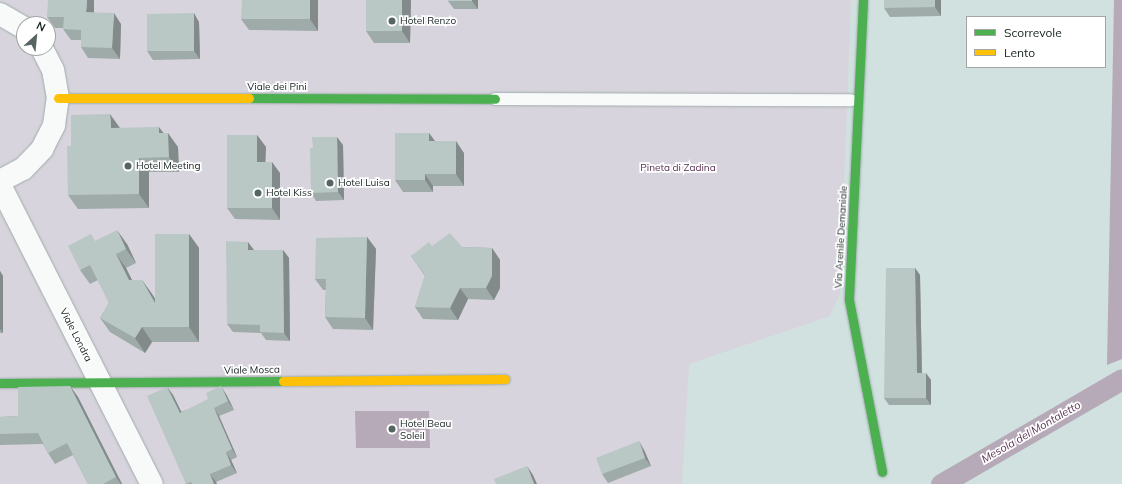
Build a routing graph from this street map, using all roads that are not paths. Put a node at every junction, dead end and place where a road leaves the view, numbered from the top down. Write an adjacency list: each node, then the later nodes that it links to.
1 (2, 0): 3 (street)
2 (863, 0): 15 (street, Via Arenile Demaniale)
3 (0, 5)
4 (0, 14): 5 (street)
5 (16, 23)
6 (46, 56): 7 (street)
7 (58, 98): 8 (street, Viale dei Pini); 10 (street)
8 (495, 99): 9 (lane)
9 (851, 100)
10 (0, 181)
11 (0, 185): 13 (street, Viale Londra)
12 (505, 379): 13 (street, Viale Mosca)
13 (100, 382): 14 (street, Viale Mosca); 16 (street, Viale Londra)
14 (0, 383)
15 (882, 472)
16 (152, 484)

